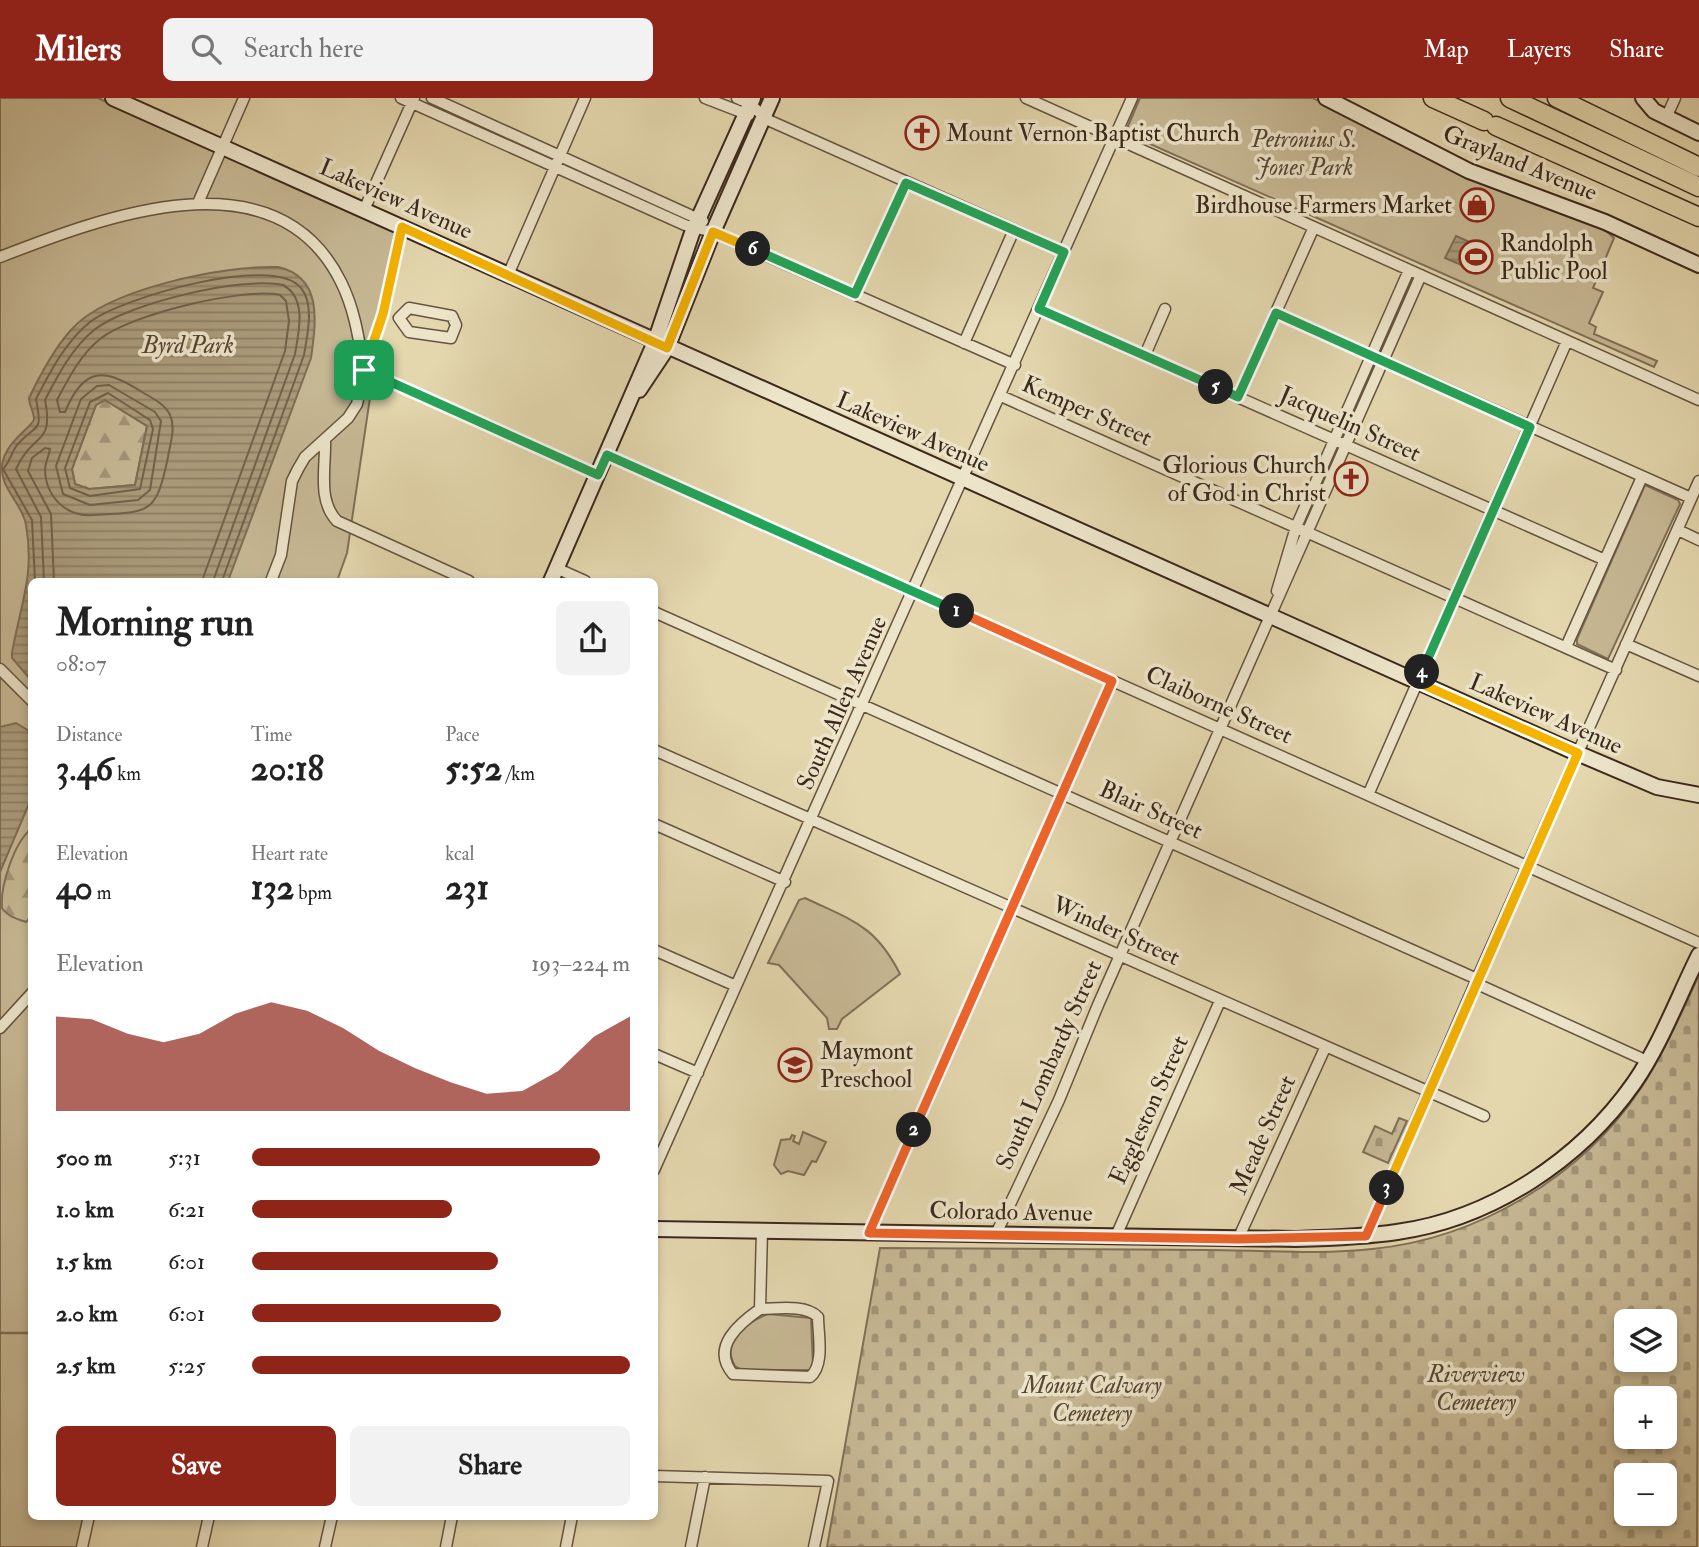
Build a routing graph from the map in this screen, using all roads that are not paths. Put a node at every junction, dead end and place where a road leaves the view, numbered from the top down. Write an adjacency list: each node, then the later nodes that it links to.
1 (113, 98): 22 (street, Lakeview Avenue)
2 (244, 98): 22 (street)
3 (401, 98): 16 (street)
4 (432, 98): 23 (street)
5 (585, 98): 23 (street)
6 (705, 98): 17 (street)
7 (772, 98): 18 (street)
8 (1026, 98): 21 (street)
9 (1132, 98): 21 (street, South Allen Avenue)
10 (1326, 98): 38 (street, Grayland Avenue)
11 (1433, 98): 30 (highway)
12 (1510, 98): 27 (highway)
13 (1557, 98): 25 (highway)
14 (1643, 98): 19 (street)
15 (1675, 98): 19 (street)
16 (413, 100): 24 (street); 29 (street)
17 (746, 103): 18 (street); 31 (street)
18 (764, 117): 26 (street); 35 (street)
19 (1666, 118): 20 (street)
20 (1699, 133)
21 (1115, 138): 33 (street); 36 (street, South Allen Avenue)
22 (223, 145): 28 (street); 29 (street, Lakeview Avenue)
23 (560, 155): 24 (street); 31 (street)
24 (555, 167): 31 (street); 40 (street)
25 (1699, 167)
26 (906, 183): 34 (street); 42 (street)
27 (1699, 187)
28 (198, 203): 37 (street); 55 (street)
29 (364, 210): 32 (street, Lakeview Avenue)
30 (1699, 217)
31 (697, 223): 35 (street); 50 (street)
32 (402, 227): 40 (street, Lakeview Avenue); 46 (street)
33 (1314, 228): 39 (street); 45 (street)
34 (1014, 230): 36 (street); 49 (street)
35 (713, 232): 42 (street); 50 (street)
36 (1064, 252): 43 (street, South Allen Avenue)
37 (0, 257)
38 (1699, 265)
39 (1409, 270): 41 (street); 52 (street, South Lombardy Street)
40 (508, 275): 50 (street, Lakeview Avenue)
41 (1421, 275): 48 (street); 53 (street, South Lombardy Street)
42 (855, 294): 49 (street)
43 (1039, 309): 51 (street, Jacquelin Street); 54 (street, South Allen Avenue)
44 (1165, 309): 51 (street)
45 (1276, 313): 52 (street); 57 (street)
46 (383, 314): 47 (street); 55 (street)
47 (399, 318): 47 (street)
48 (1567, 341): 58 (street); 59 (street)
49 (964, 343): 54 (street)
50 (661, 345): 63 (street); 66 (street, Lakeview Avenue)
51 (1145, 355): 57 (street, Jacquelin Street)
52 (1372, 355): 53 (street); 61 (street, South Lombardy Street)
53 (1384, 361): 59 (street); 62 (street, South Lombardy Street)
54 (1015, 365): 56 (street, South Allen Avenue)
55 (364, 370): 60 (street); 64 (street)
56 (1001, 396): 66 (street, South Allen Avenue); 70 (street, Kemper Street)
57 (1238, 397): 61 (street, Jacquelin Street)
58 (1699, 400)
59 (1530, 427): 65 (street); 69 (street)
60 (325, 440): 76 (street); 77 (street)
61 (1335, 440): 62 (street, Jacquelin Street); 70 (street, South Lombardy Street)
62 (1347, 446): 69 (street, Jacquelin Street); 72 (street, South Lombardy Street)
63 (607, 455): 64 (street); 78 (street, Claiborne Street)
64 (598, 475): 75 (street)
65 (1642, 477): 68 (street); 74 (street)
66 (964, 480): 78 (street, South Allen Avenue); 80 (street, Lakeview Avenue)
67 (1699, 481): 68 (street)
68 (1691, 498): 71 (street)
69 (1493, 511): 74 (street, Jacquelin Street); 79 (street)
70 (1296, 527): 72 (street, Kemper Street); 80 (street, South Lombardy Street)
71 (1678, 530): 73 (street); 82 (street)
72 (1308, 532): 79 (street, Kemper Street); 80 (street, South Lombardy Street)
73 (1699, 540)
74 (1605, 560): 83 (street)
75 (553, 575)
76 (272, 578)
77 (462, 578)
78 (914, 592): 87 (street, Claiborne Street); 90 (street, South Allen Avenue)
79 (1455, 598): 83 (street, Kemper Street); 88 (street)
80 (1272, 610): 88 (street, Lakeview Avenue); 91 (street, South Lombardy Street)
81 (658, 614): 90 (street, Blair Street)
82 (1626, 644): 85 (street); 86 (street)
83 (1566, 647): 85 (street, Kemper Street)
84 (0, 669): 89 (street)
85 (1616, 670): 93 (street)
86 (1699, 676)
87 (1112, 681): 91 (street, Claiborne Street); 94 (street)
88 (1417, 682): 93 (street, Lakeview Avenue); 95 (street)
89 (28, 697)
90 (864, 705): 94 (street, Blair Street); 97 (street, South Allen Avenue)
91 (1221, 729): 95 (street, Claiborne Street); 99 (street, South Lombardy Street)
92 (658, 752): 97 (street, Winder Street)
93 (1578, 753): 96 (street, Lakeview Avenue); 100 (street)
94 (1064, 794): 99 (street, Blair Street); 102 (street)
95 (1368, 795): 100 (street, Claiborne Street)
96 (1699, 795)
97 (813, 820): 101 (street, South Allen Avenue); 102 (street, Winder Street)
98 (658, 826): 101 (street)
99 (1171, 842): 105 (street, South Lombardy Street); 107 (street, Blair Street)
100 (1528, 865): 103 (street, Claiborne Street); 107 (street)
101 (785, 882): 108 (street, South Allen Avenue)
102 (1013, 908): 105 (street, Winder Street); 121 (street)
103 (1699, 943)
104 (658, 952): 108 (street)
105 (1120, 955): 110 (street, Winder Street); 122 (street, South Lombardy Street)
106 (1699, 955): 114 (street, Colorado Avenue)
107 (1476, 981): 114 (street, Blair Street); 116 (street)
108 (736, 986): 115 (street, South Allen Avenue)
109 (28, 997): 111 (street)
110 (1220, 1000): 112 (street, Winder Street); 123 (street, Eggleston Street)
111 (0, 1028)
112 (1325, 1048): 116 (street, Winder Street); 125 (street, Meade Street)
113 (658, 1056): 115 (street)
114 (1647, 1061): 124 (street, Colorado Avenue)
115 (698, 1073): 118 (street, South Allen Avenue)
116 (1429, 1093): 117 (street, Winder Street); 124 (street)
117 (1484, 1115)
118 (658, 1161)
119 (658, 1229): 120 (street, Colorado Avenue)
120 (762, 1230): 121 (street, Colorado Avenue); 126 (street)
121 (869, 1233): 122 (street, Colorado Avenue)
122 (996, 1234): 123 (street, Colorado Avenue)
123 (1115, 1236): 125 (street, Colorado Avenue)
124 (1366, 1236): 125 (street, Colorado Avenue)
125 (1238, 1239)
126 (760, 1309): 126 (street)
127 (658, 1476): 128 (street)
128 (705, 1477): 139 (street); 140 (street)
129 (88, 1520): 134 (street)
130 (208, 1520): 135 (street)
131 (331, 1520): 136 (street)
132 (451, 1520): 137 (street)
133 (571, 1520): 138 (street)
134 (82, 1547)
135 (202, 1547)
136 (325, 1547)
137 (446, 1547)
138 (566, 1547)
139 (691, 1547)
140 (814, 1547)

